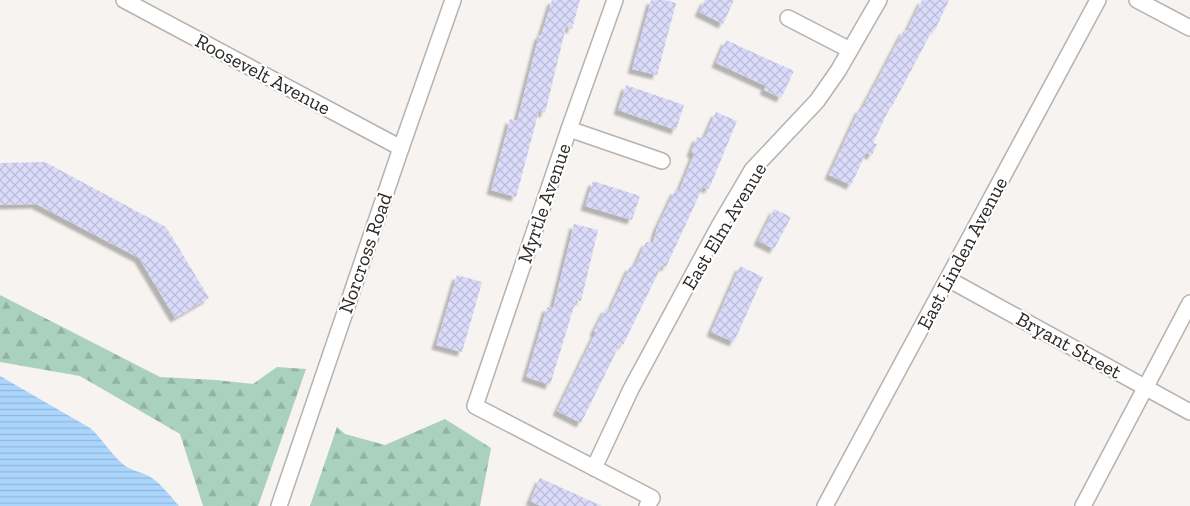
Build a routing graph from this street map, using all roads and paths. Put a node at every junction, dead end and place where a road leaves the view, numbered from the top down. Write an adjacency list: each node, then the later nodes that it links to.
1 (124, 0): 11 (street, Roosevelt Avenue)
2 (453, 0): 11 (street, Norcross Road)
3 (615, 0): 10 (street, Myrtle Avenue)
4 (879, 0): 9 (street, East Elm Avenue)
5 (1098, 0): 13 (street, East Linden Avenue)
6 (1137, 0): 8 (street)
7 (788, 18): 9 (street)
8 (1190, 28)
9 (850, 50): 17 (street, East Elm Avenue)
10 (569, 129): 12 (street); 17 (street, Myrtle Avenue)
11 (401, 148): 19 (street, Norcross Road)
12 (662, 161)
13 (948, 279): 15 (street, Bryant Street); 20 (street, East Linden Avenue)
14 (1190, 303): 15 (street)
15 (1145, 388): 16 (street, Bryant Street); 21 (street)
16 (1190, 412)
17 (594, 468): 18 (street)
18 (650, 502)
19 (279, 506)
20 (826, 506)
21 (1083, 506)

